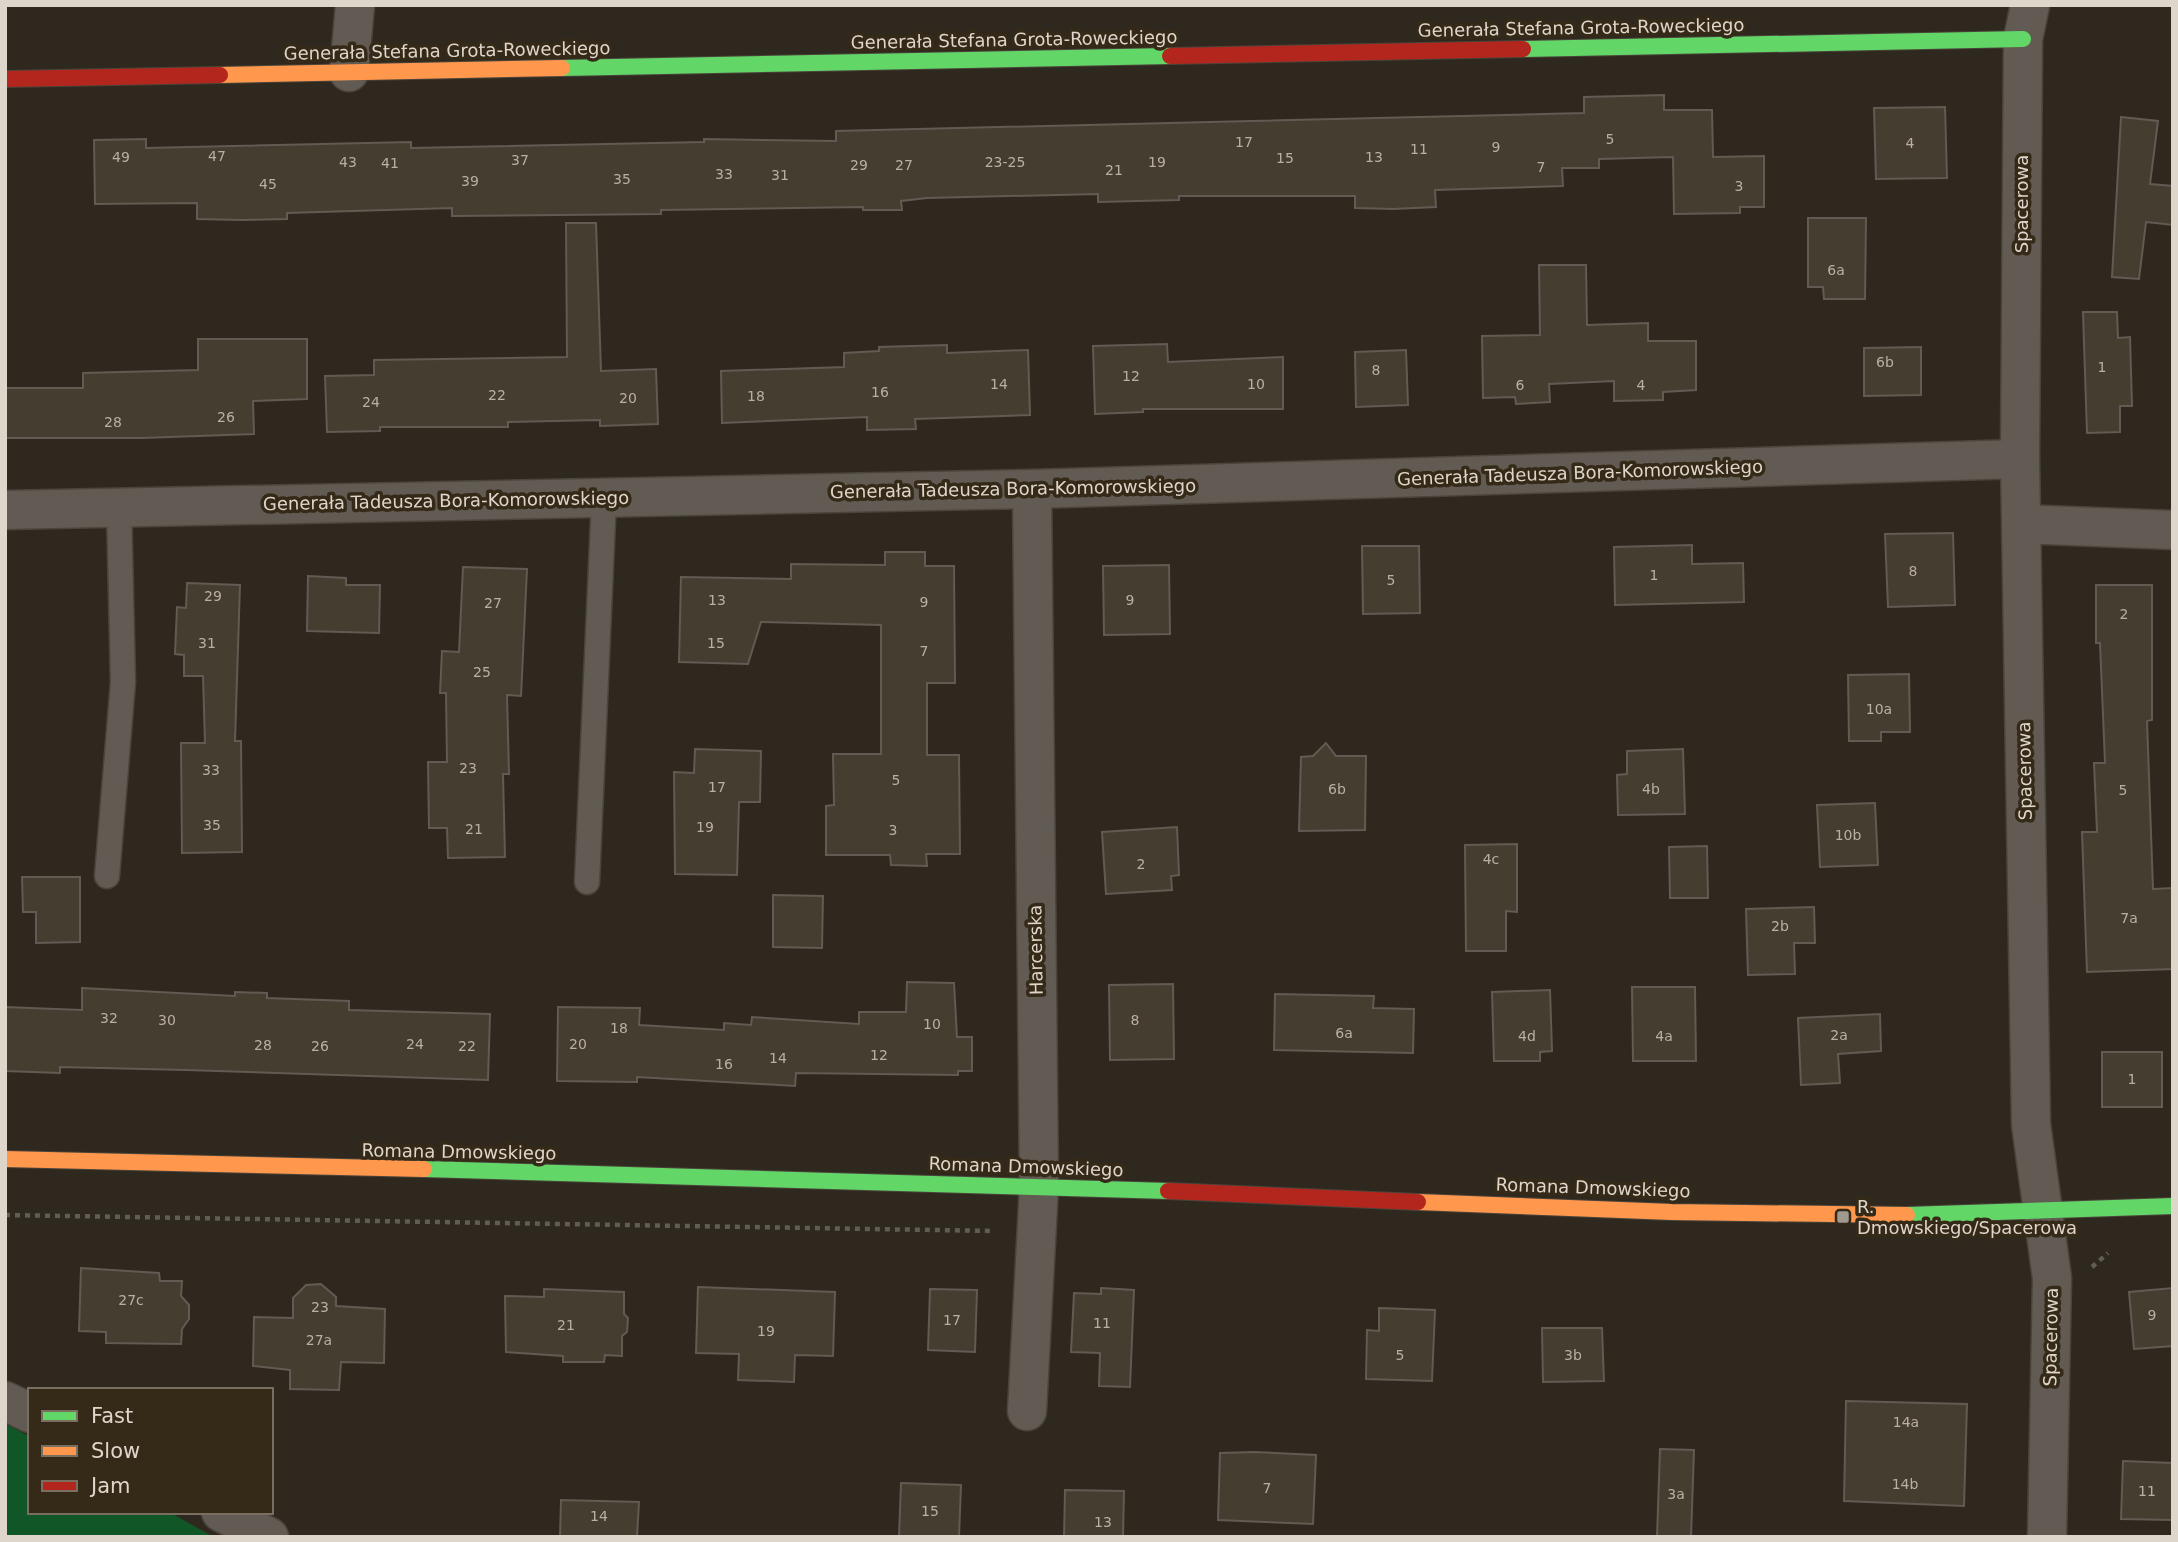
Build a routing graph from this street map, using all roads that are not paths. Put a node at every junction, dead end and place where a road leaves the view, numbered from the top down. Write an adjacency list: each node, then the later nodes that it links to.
1 (355, 5): 3 (street)
2 (2027, 22): 3 (street, Generała Stefana Grota-Roweckiego); 5 (street, Spacerowa)
3 (349, 72): 4 (street, Generała Stefana Grota-Roweckiego)
4 (5, 79)
5 (2020, 459): 6 (street, Generała Tadeusza Bora-Komorowskiego); 10 (street, Spacerowa)
6 (1032, 489): 7 (street, Generała Tadeusza Bora-Komorowskiego); 15 (street, Harcerska)
7 (604, 498): 8 (street, Generała Tadeusza Bora-Komorowskiego); 13 (lane)
8 (119, 507): 9 (street, Generała Tadeusza Bora-Komorowskiego); 12 (lane)
9 (5, 510)
10 (2022, 524): 11 (street); 17 (street, Spacerowa)
11 (2173, 530)
12 (107, 876)
13 (587, 882)
14 (5, 1159): 15 (street, Romana Dmowskiego)
15 (1039, 1186): 17 (street, Romana Dmowskiego); 19 (street, Harcerska)
16 (2173, 1206): 17 (street, Romana Dmowskiego)
17 (2046, 1214): 23 (street, Spacerowa)
18 (5, 1401): 20 (street)
19 (1027, 1411)
20 (28, 1412)
21 (225, 1514): 22 (street)
22 (269, 1537)
23 (2047, 1537)

